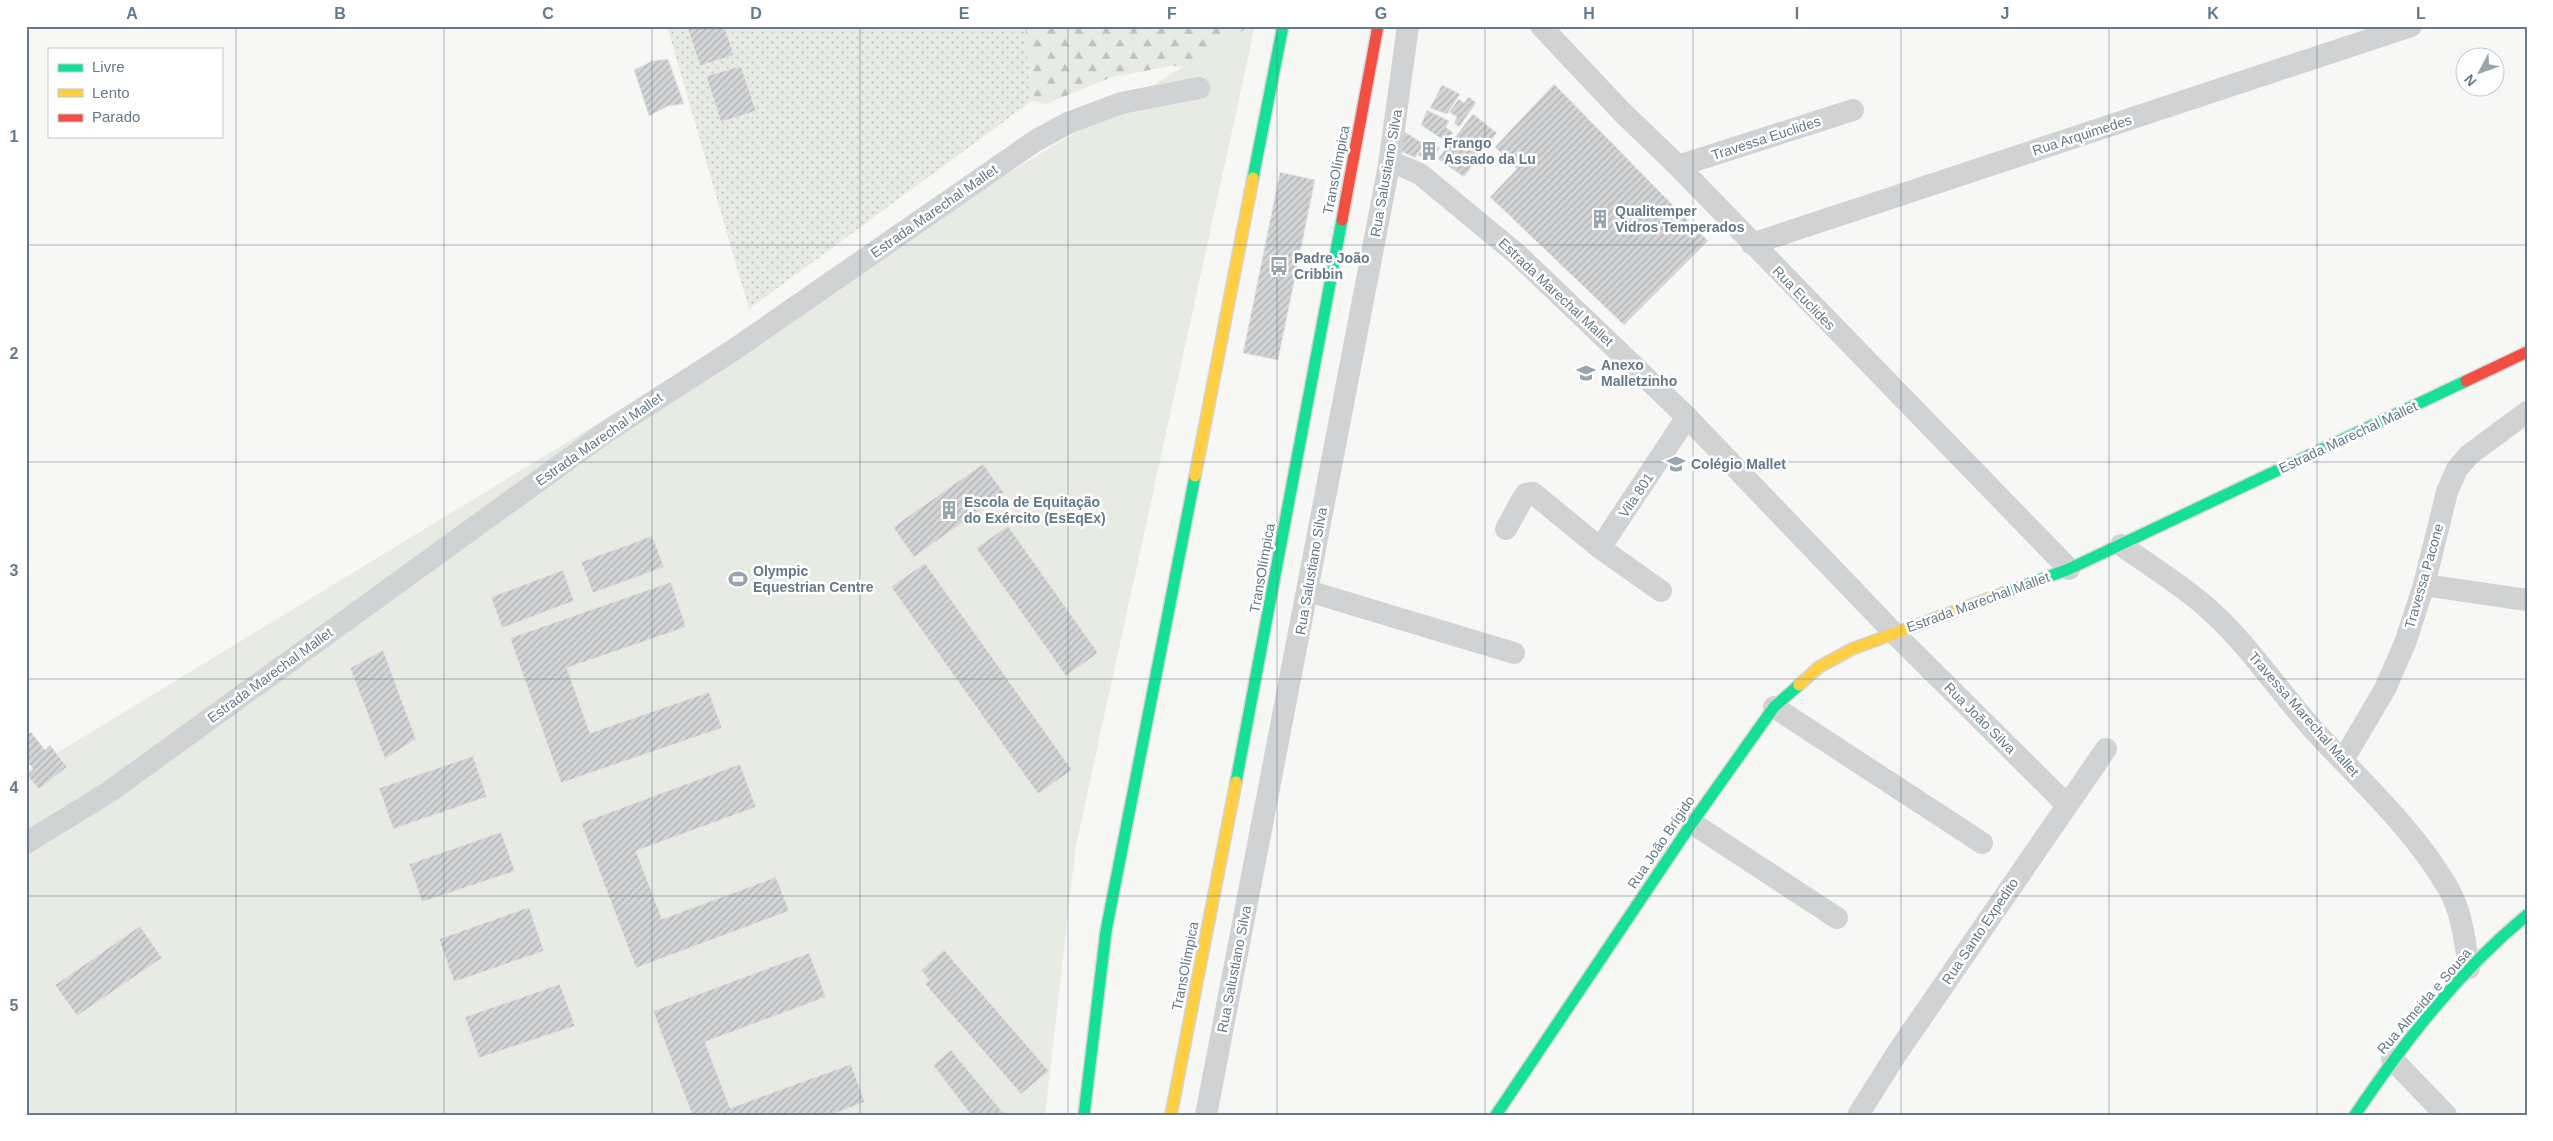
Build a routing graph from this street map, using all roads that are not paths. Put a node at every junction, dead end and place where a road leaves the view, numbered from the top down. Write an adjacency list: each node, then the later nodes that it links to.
1 (1283, 26): 37 (main road)
2 (1378, 26): 22 (main road, TransOlímpica)
3 (1408, 26): 8 (street, Rua Salustiano Silva)
4 (1541, 26): 9 (street, Rua Euclides)
5 (2411, 26): 10 (street, Rua Arquimedes)
6 (1199, 88): 30 (street, Estrada Marechal Mallet)
7 (1853, 110): 9 (street, Travessa Euclides)
8 (1389, 165): 13 (street, Estrada Marechal Mallet); 20 (street, Rua Salustiano Silva)
9 (1678, 166): 10 (street, Rua Euclides)
10 (1752, 244): 17 (street, Rua Euclides)
11 (2527, 352): 15 (main road, Estrada Marechal Mallet)
12 (2527, 412): 18 (street, Travessa Pacone)
13 (1687, 417): 16 (street, Vila 801); 23 (street, Estrada Marechal Mallet)
14 (1506, 529): 16 (street)
15 (2121, 545): 17 (main road, Estrada Marechal Mallet); 27 (street, Travessa Marechal Mallet)
16 (1600, 548): 19 (street)
17 (2070, 569): 23 (main road, Estrada Marechal Mallet)
18 (2424, 585): 21 (street); 27 (street, Travessa Pacone)
19 (1661, 591)
20 (1308, 592): 24 (street); 39 (street, Rua Salustiano Silva)
21 (2527, 600)
22 (1265, 633): 32 (main road); 38 (main road, TransOlímpica)
23 (1894, 633): 25 (main road, Rua João Brígido); 28 (street, Rua João Silva)
24 (1514, 653)
25 (1774, 707): 29 (main road, Rua João Brígido); 31 (street)
26 (2106, 749): 28 (street, Rua Santo Expedito)
27 (2343, 760): 35 (street, Travessa Marechal Mallet)
28 (2066, 804): 41 (street, Rua Santo Expedito)
29 (1692, 823): 33 (street); 40 (main road, Rua João Brígido)
30 (26, 843)
31 (1982, 843)
32 (1230, 877)
33 (1837, 918)
34 (2525, 920): 35 (main road, Rua Almeida e Sousa)
35 (2470, 968): 36 (main road, Rua Almeida e Sousa)
36 (2392, 1059): 42 (main road, Rua Almeida e Sousa); 43 (street)
37 (1084, 1115)
38 (1171, 1115)
39 (1206, 1115)
40 (1496, 1115)
41 (1858, 1115)
42 (2355, 1115)
43 (2446, 1115)

